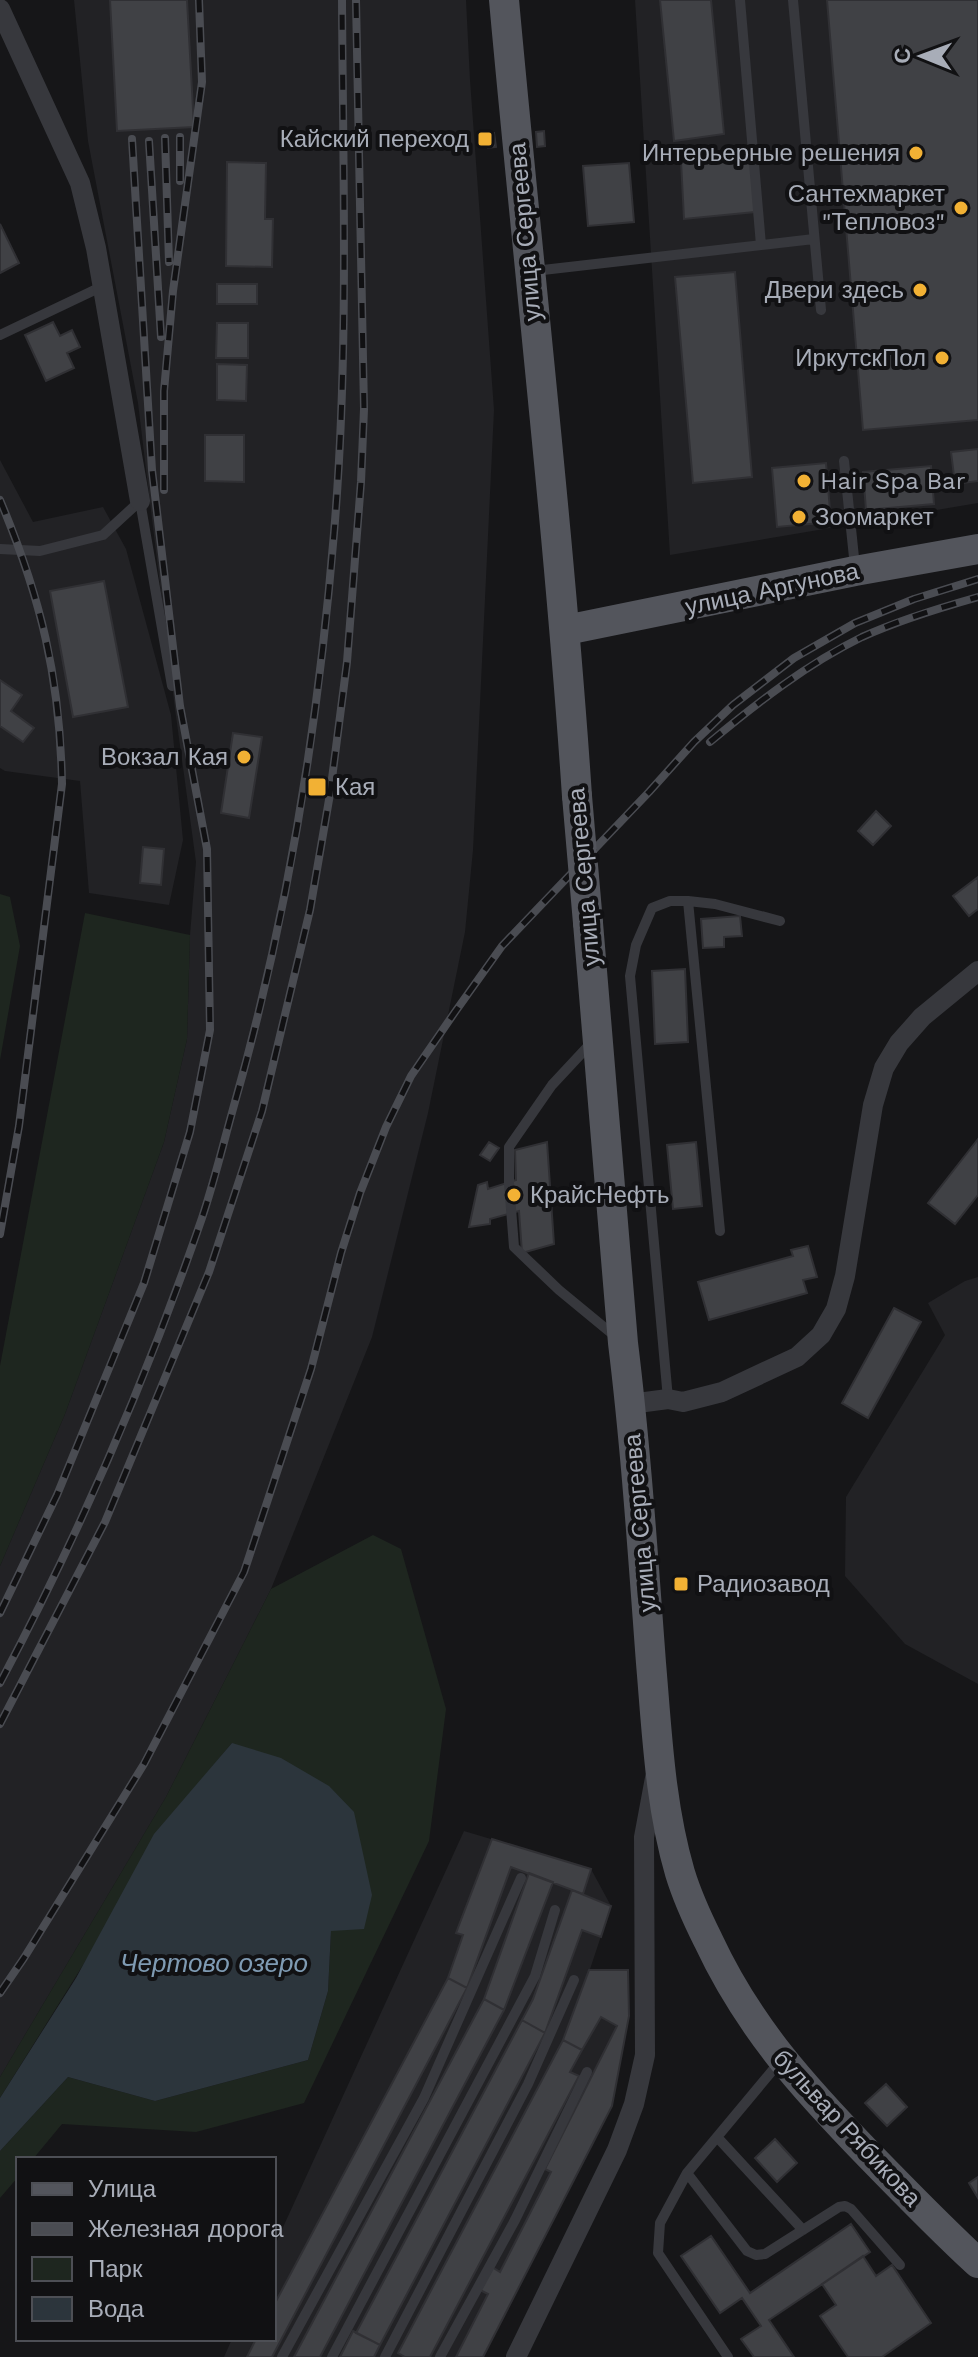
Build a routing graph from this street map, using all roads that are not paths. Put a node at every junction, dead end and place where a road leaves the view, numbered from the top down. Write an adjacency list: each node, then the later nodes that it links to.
1 (504, 0): 7 (main road, улица Сергеева)
2 (740, 0): 6 (lane)
3 (793, 0): 5 (lane)
4 (0, 9): 8 (street)
5 (814, 239): 6 (lane); 9 (lane)
6 (761, 245): 7 (lane)
7 (529, 272): 16 (main road, улица Сергеева)
8 (103, 286): 10 (lane); 12 (street)
9 (821, 310)
10 (0, 335)
11 (844, 461): 15 (lane)
12 (140, 501): 13 (lane); 17 (lane)
13 (0, 549)
14 (978, 549): 15 (main road, улица Аргунова)
15 (855, 571): 16 (main road, улица Аргунова)
16 (566, 630): 21 (main road, улица Сергеева, bridge)
17 (172, 686)
18 (688, 901): 19 (lane); 22 (lane); 24 (lane)
19 (780, 921)
20 (978, 971): 24 (street)
21 (597, 1036): 23 (main road, улица Сергеева); 23 (lane)
22 (720, 1231)
23 (623, 1343): 25 (main road, улица Сергеева)
24 (668, 1399): 25 (street)
25 (630, 1404): 26 (main road, улица Сергеева)
26 (659, 1754): 30 (main road, бульвар Рябикова); 41 (street)
27 (521, 1878): 37 (lane)
28 (555, 1910): 38 (lane)
29 (574, 1980): 39 (lane)
30 (783, 2062): 32 (lane); 35 (main road, бульвар Рябикова)
31 (587, 2072): 40 (lane)
32 (717, 2137): 33 (lane); 34 (lane)
33 (687, 2173): 34 (lane); 42 (lane)
34 (803, 2230): 36 (lane)
35 (978, 2263)
36 (900, 2265)
37 (282, 2357)
38 (332, 2357)
39 (385, 2357)
40 (440, 2357)
41 (516, 2357)
42 (728, 2357)

